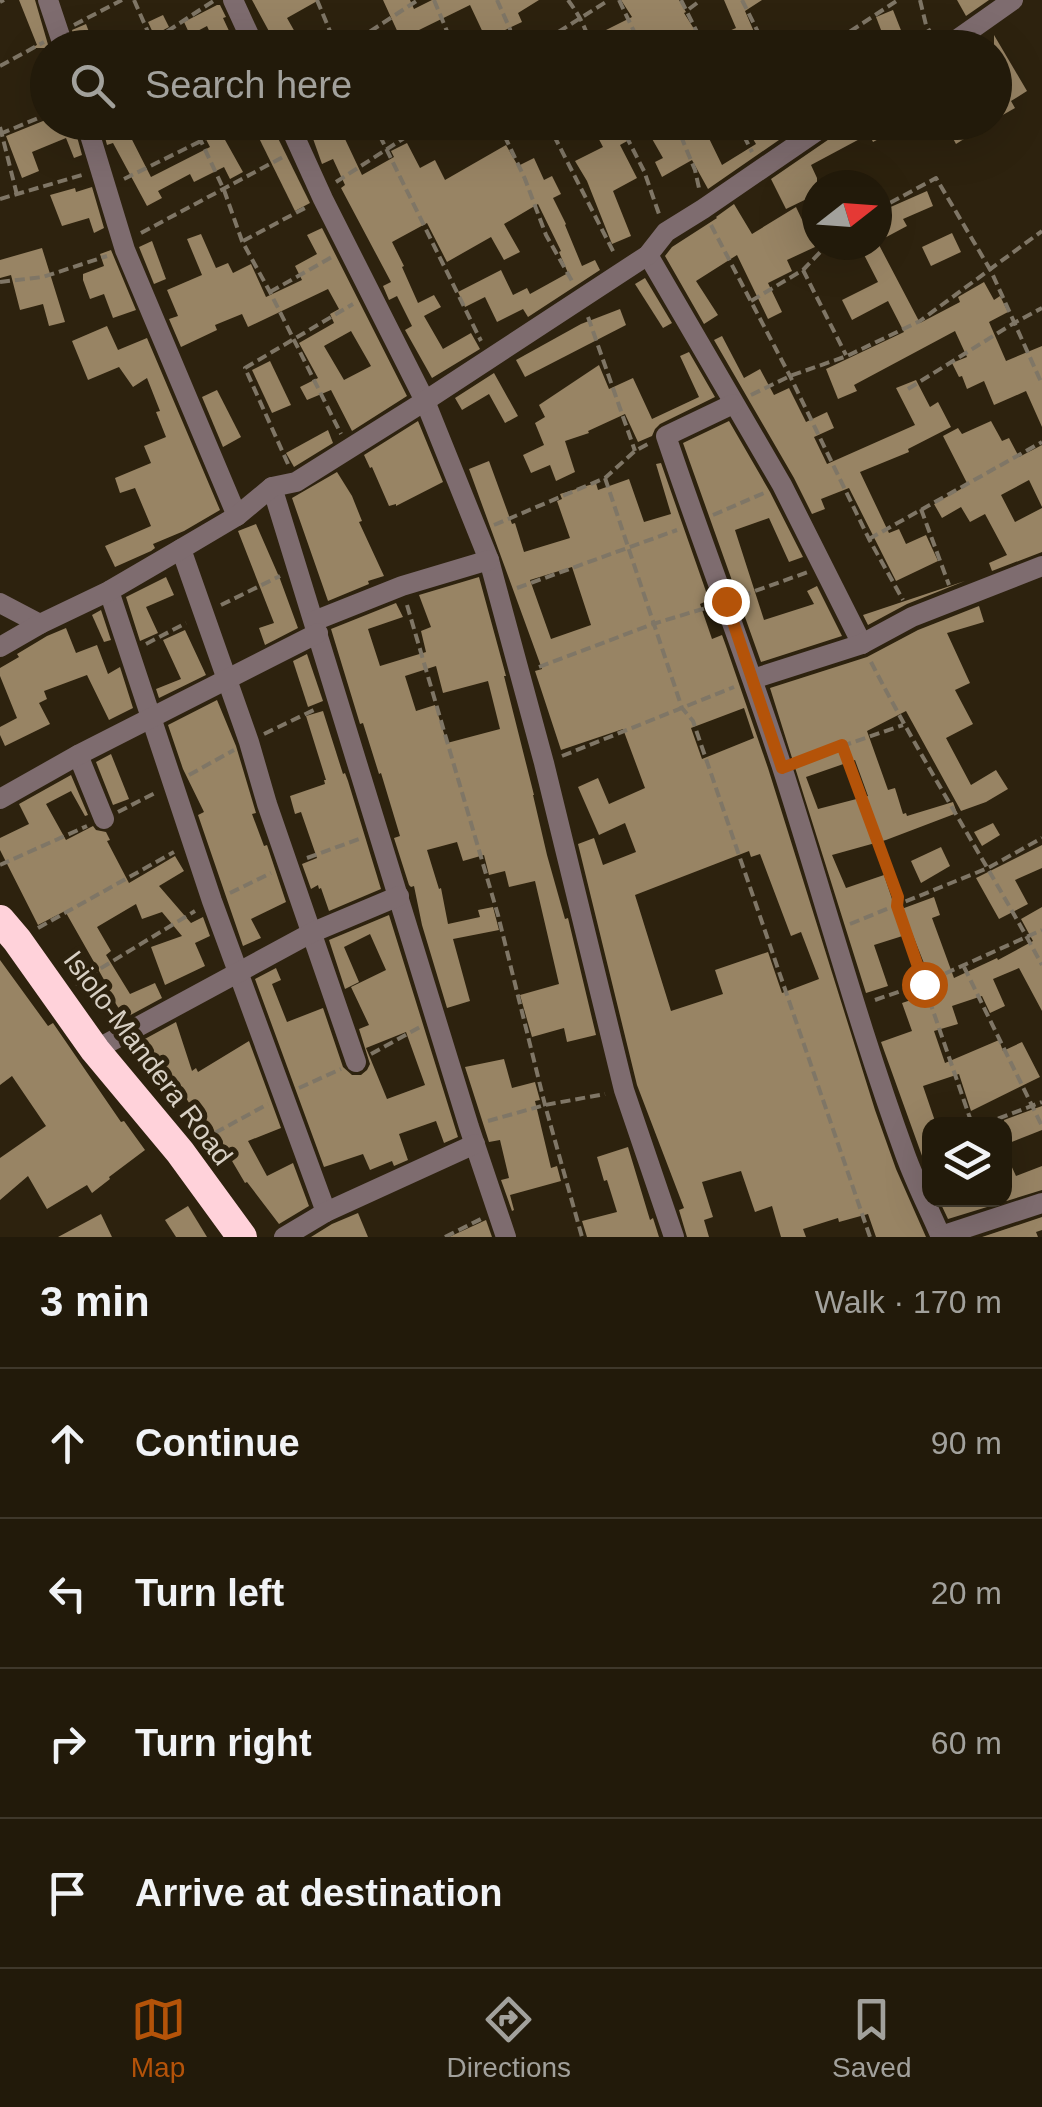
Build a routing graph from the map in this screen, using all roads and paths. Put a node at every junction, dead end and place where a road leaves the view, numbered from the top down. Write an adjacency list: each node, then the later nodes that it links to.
1 (48, 0): 21 (street)
2 (122, 0): 22 (path)
3 (134, 0): 23 (path)
4 (216, 0): 24 (path)
5 (233, 0): 25 (street)
6 (317, 0): 26 (path)
7 (418, 0): 27 (path)
8 (434, 0): 28 (path)
9 (497, 0): 29 (path)
10 (568, 0): 20 (path)
11 (609, 0): 20 (path)
12 (618, 0): 32 (path)
13 (681, 0): 19 (path)
14 (701, 0): 19 (path)
15 (742, 0): 34 (path)
16 (898, 0): 35 (path)
17 (920, 0): 36 (path)
18 (1012, 0): 37 (street)
19 (687, 10): 33 (path)
20 (580, 17): 30 (path); 31 (path)
21 (58, 30)
22 (77, 30)
23 (147, 30)
24 (173, 30)
25 (247, 30)
26 (330, 30)
27 (372, 30)
28 (446, 30)
29 (510, 30)
30 (561, 30)
31 (585, 30)
32 (633, 30)
33 (696, 30)
34 (757, 30)
35 (852, 30)
36 (930, 30)
37 (960, 30)
38 (30, 53): 39 (path)
39 (0, 66)
40 (30, 121): 41 (path)
41 (1, 131): 58 (path)
42 (92, 140): 56 (street)
43 (296, 140): 53 (street)
44 (383, 140): 54 (path)
45 (402, 140): 54 (path)
46 (507, 140): 76 (path)
47 (556, 140): 70 (path)
48 (628, 140): 64 (path)
49 (682, 140): 62 (path)
50 (747, 140): 55 (path)
51 (804, 140): 55 (street)
52 (201, 141): 56 (path); 57 (path)
53 (300, 148): 57 (path); 59 (street)
54 (388, 150): 59 (path); 82 (path)
55 (762, 169): 62 (street)
56 (104, 178): 58 (path); 66 (street)
57 (224, 190): 65 (path); 66 (path)
58 (17, 195): 60 (path)
59 (321, 196): 65 (path); 67 (street)
60 (0, 199)
61 (892, 202): 72 (path)
62 (703, 210): 64 (street); 77 (path)
63 (1042, 231): 72 (path)
64 (666, 232): 68 (street)
65 (242, 241): 74 (path)
66 (124, 246): 73 (path); 97 (street)
67 (349, 247): 74 (path); 75 (street)
68 (648, 255): 70 (street); 87 (street)
69 (813, 260): 71 (path)
70 (623, 270): 76 (street)
71 (804, 270): 77 (path); 81 (path)
72 (990, 270): 79 (path); 81 (path)
73 (0, 282)
74 (270, 292): 80 (path)
75 (371, 293): 80 (path); 86 (street)
76 (582, 299): 82 (street); 91 (path)
77 (752, 301): 83 (path)
78 (1042, 308): 79 (path)
79 (1014, 323): 84 (path); 85 (path)
80 (293, 340): 90 (path); 93 (path)
81 (847, 356): 83 (path)
82 (490, 359): 86 (street)
83 (790, 376): 87 (path); 100 (path)
84 (1042, 384)
85 (908, 389)
86 (425, 401): 90 (street); 99 (street)
87 (733, 404): 88 (street); 95 (street)
88 (666, 436): 91 (path); 98 (street)
89 (1042, 442): 96 (path)
90 (348, 449): 93 (street)
91 (635, 451): 92 (path)
92 (606, 478): 99 (path); 101 (path)
93 (296, 482): 94 (street)
94 (272, 486): 97 (street); 115 (street)
95 (782, 486): 98 (path); 104 (street)
96 (921, 510): 100 (path); 109 (path)
97 (237, 516): 102 (street)
98 (696, 523): 101 (path); 110 (street)
99 (479, 532): 103 (street)
100 (869, 539): 112 (path)
101 (628, 547): 108 (path); 114 (path)
102 (181, 549): 107 (street); 119 (street)
103 (490, 560): 106 (street); 108 (street)
104 (822, 566): 110 (path); 116 (street)
105 (1042, 566): 109 (street)
106 (402, 586): 115 (street); 151 (path)
107 (109, 591): 113 (street); 122 (street)
108 (498, 595): 118 (street)
109 (955, 600): 112 (street)
110 (726, 601): 114 (path); 120 (street)
111 (0, 603): 113 (street)
112 (912, 617): 116 (street)
113 (40, 624): 117 (street)
114 (653, 624): 118 (path); 121 (path)
115 (316, 627): 119 (street); 133 (street)
116 (862, 644): 120 (street); 123 (path)
117 (0, 647)
118 (520, 674): 126 (street)
119 (227, 678): 122 (street); 138 (street)
120 (752, 679): 121 (path); 127 (street)
121 (682, 708): 126 (path); 168 (path)
122 (150, 718): 125 (street); 131 (street)
123 (903, 725): 124 (path); 132 (path)
124 (842, 745): 127 (path); 134 (path)
125 (78, 754): 128 (street); 129 (street)
126 (544, 763): 148 (street)
127 (782, 768): 137 (street)
128 (0, 799)
129 (104, 819)
130 (1042, 838): 132 (path)
131 (192, 842): 135 (path); 142 (street)
132 (988, 868): 134 (path); 139 (path)
133 (399, 896): 138 (street); 145 (street)
134 (897, 906): 137 (path); 143 (path)
135 (8, 930): 146 (highway, Isiolo-Mandera Road)
136 (1042, 930): 139 (path)
137 (831, 932): 144 (street)
138 (311, 933): 142 (street); 147 (street)
139 (1027, 938): 140 (path); 141 (path)
140 (1042, 965)
141 (964, 967): 143 (path); 152 (path)
142 (237, 971): 146 (street); 149 (street)
143 (924, 984): 144 (path); 153 (path)
144 (856, 1006): 161 (street)
145 (438, 1018): 147 (path); 156 (street)
146 (95, 1050): 157 (highway, Isiolo-Mandera Road)
147 (356, 1062): 149 (path)
148 (624, 1090): 151 (path); 167 (street)
149 (284, 1095): 157 (path); 159 (street)
150 (1042, 1102): 152 (path)
151 (545, 1105): 156 (path); 166 (path)
152 (1033, 1106): 154 (path); 155 (path)
153 (970, 1117)
154 (1003, 1117)
155 (1042, 1126)
156 (472, 1136): 159 (street); 160 (street)
157 (180, 1152): 162 (highway, Isiolo-Mandera Road)
158 (1042, 1203): 161 (street)
159 (326, 1212): 163 (street)
160 (497, 1212): 164 (path); 165 (street)
161 (941, 1236)
162 (242, 1237)
163 (284, 1237)
164 (446, 1237)
165 (506, 1237)
166 (582, 1237)
167 (674, 1237)
168 (870, 1237)

